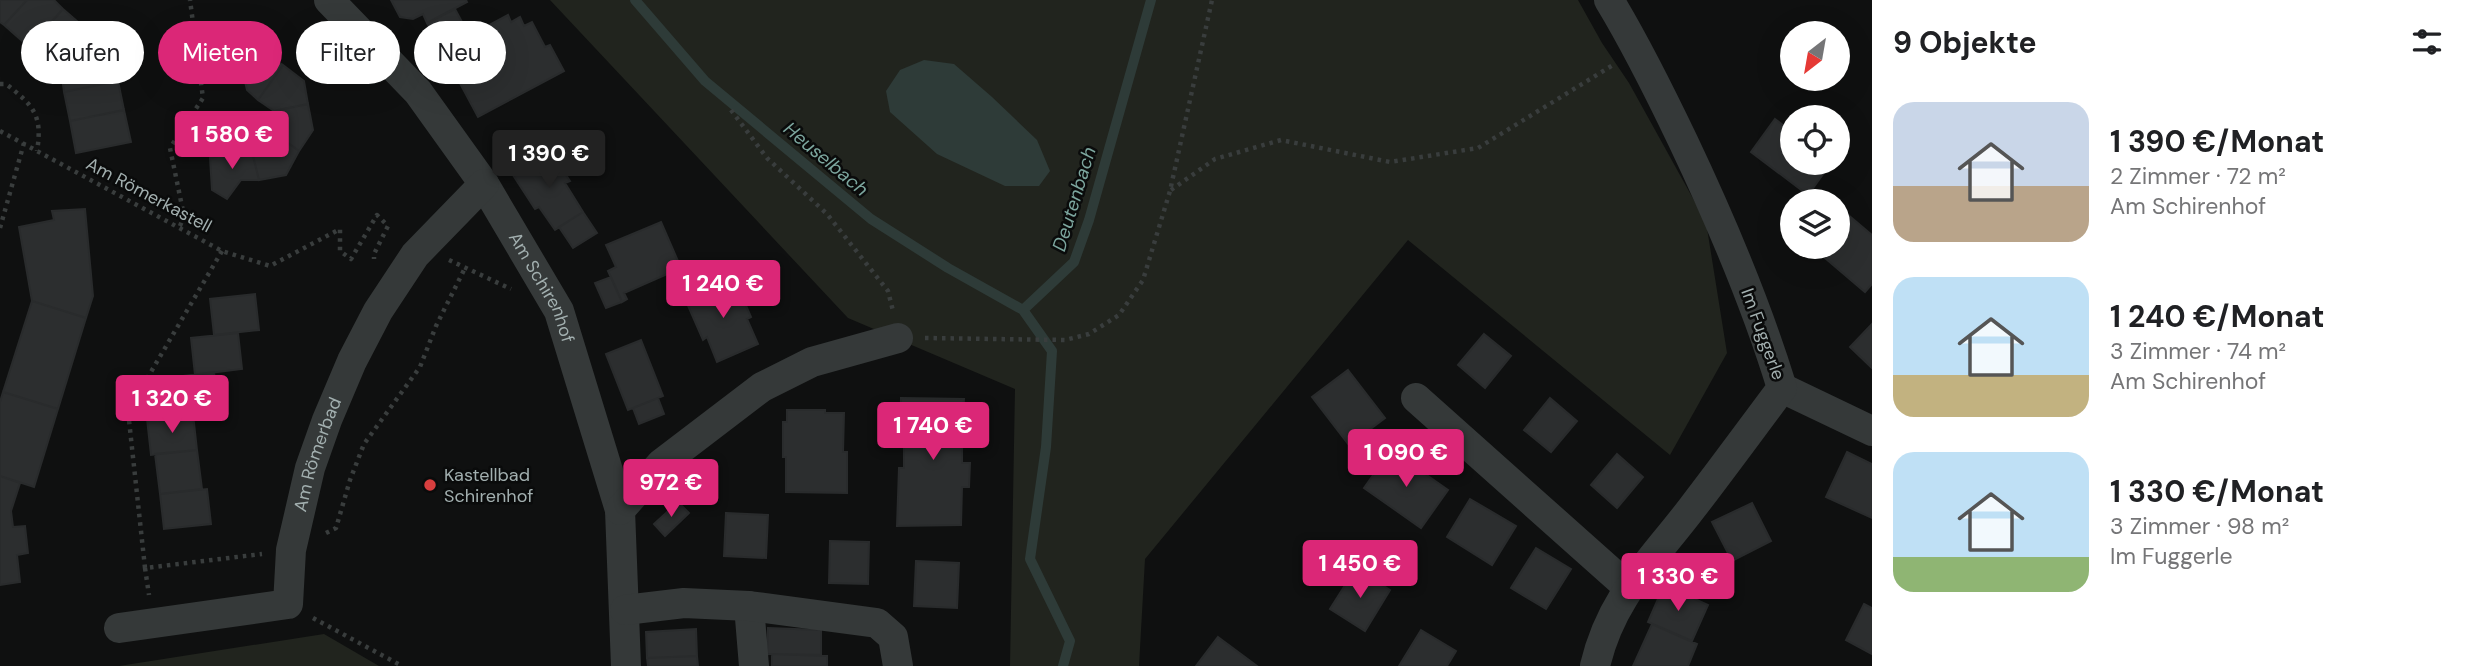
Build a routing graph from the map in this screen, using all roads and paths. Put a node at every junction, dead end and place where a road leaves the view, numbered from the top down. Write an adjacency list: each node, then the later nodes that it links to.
1 (190, 0): 13 (path)
2 (328, 0): 11 (street, Am Schirenhof)
3 (1212, 0): 12 (path)
4 (1609, 0): 5 (street, Im Fuggerle)
5 (1639, 49): 12 (path); 21 (street, Im Fuggerle)
6 (0, 84): 10 (path)
7 (731, 110): 20 (path)
8 (0, 131): 9 (path, Am Römerkastell)
9 (24, 143): 10 (path, Am Römerkastell); 14 (path)
10 (37, 151): 13 (path, Am Römerkastell)
11 (484, 184): 16 (street, Am Römerbad); 24 (street, Am Schirenhof)
12 (1170, 191): 20 (path)
13 (180, 226): 15 (path, Am Römerkastell)
14 (0, 228)
15 (222, 251): 17 (path, Am Römerkastell); 25 (path)
16 (415, 256): 18 (path); 25 (street, Am Römerbad)
17 (374, 266)
18 (465, 268): 19 (path); 25 (path)
19 (512, 290)
20 (898, 338): 24 (street)
21 (1782, 388): 23 (street); 26 (street, Im Fuggerle)
22 (1416, 398): 26 (street)
23 (1872, 431)
24 (620, 510): 29 (street, Am Schirenhof)
25 (291, 550): 27 (street, Am Römerbad)
26 (1628, 587): 35 (street, Im Fuggerle)
27 (288, 604): 30 (street); 31 (path)
28 (749, 606): 29 (street); 33 (street); 34 (street)
29 (625, 610): 32 (street, Am Schirenhof)
30 (119, 628)
31 (402, 666)
32 (626, 666)
33 (754, 666)
34 (898, 666)
35 (1595, 666)

